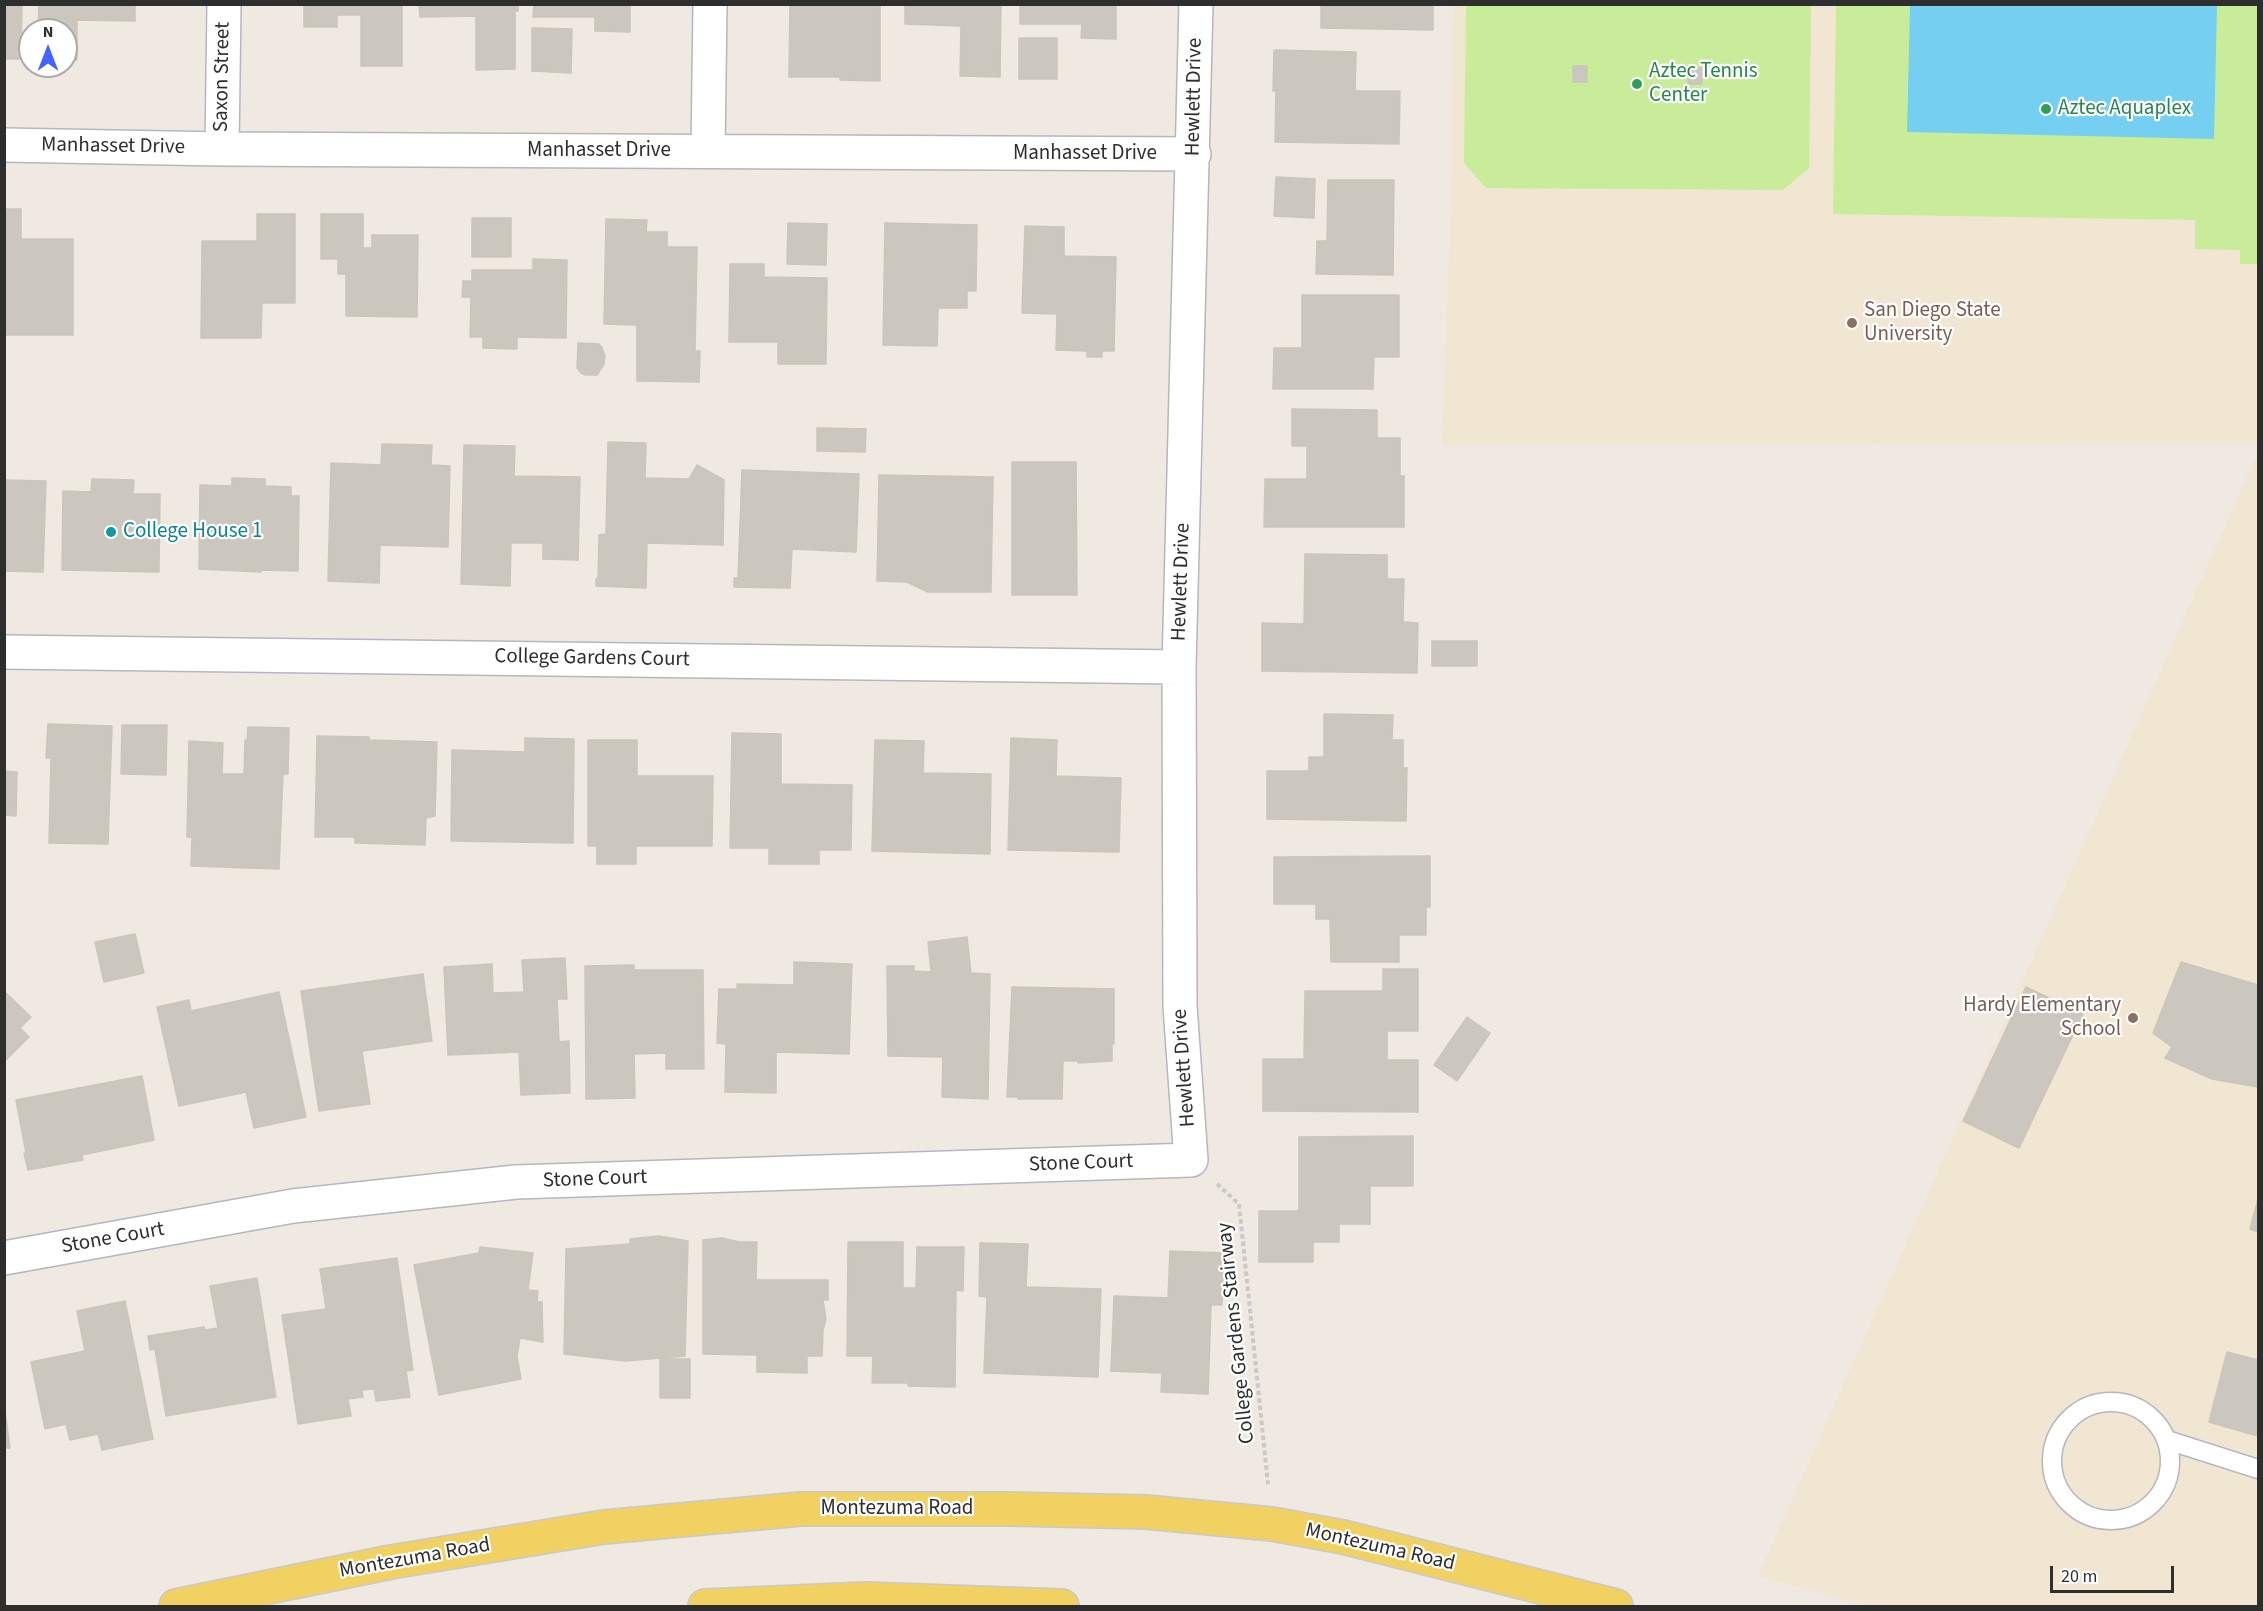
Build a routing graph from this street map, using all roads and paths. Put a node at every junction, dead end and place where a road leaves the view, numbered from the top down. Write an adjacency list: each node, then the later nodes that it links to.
1 (224, 4): 5 (street, Saxon Street)
2 (710, 4): 6 (street)
3 (1196, 4): 7 (street, Hewlett Drive)
4 (4, 144): 5 (street, Manhasset Drive)
5 (222, 149): 6 (street, Manhasset Drive)
6 (708, 151): 7 (street, Manhasset Drive)
7 (1194, 154): 9 (street, Hewlett Drive)
8 (4, 652): 9 (street, College Gardens Court)
9 (1179, 667): 10 (street, Hewlett Drive)
10 (1191, 1160): 11 (street, Stone Court); 14 (path, College Gardens Stairway)
11 (4, 1258)
12 (2167, 1440): 12 (lane); 13 (lane)
13 (2259, 1469)
14 (1272, 1524): 15 (main road, Montezuma Road); 18 (main road, Montezuma Road)
15 (176, 1606)
16 (705, 1606): 17 (main road)
17 (1062, 1606)
18 (1616, 1606)

